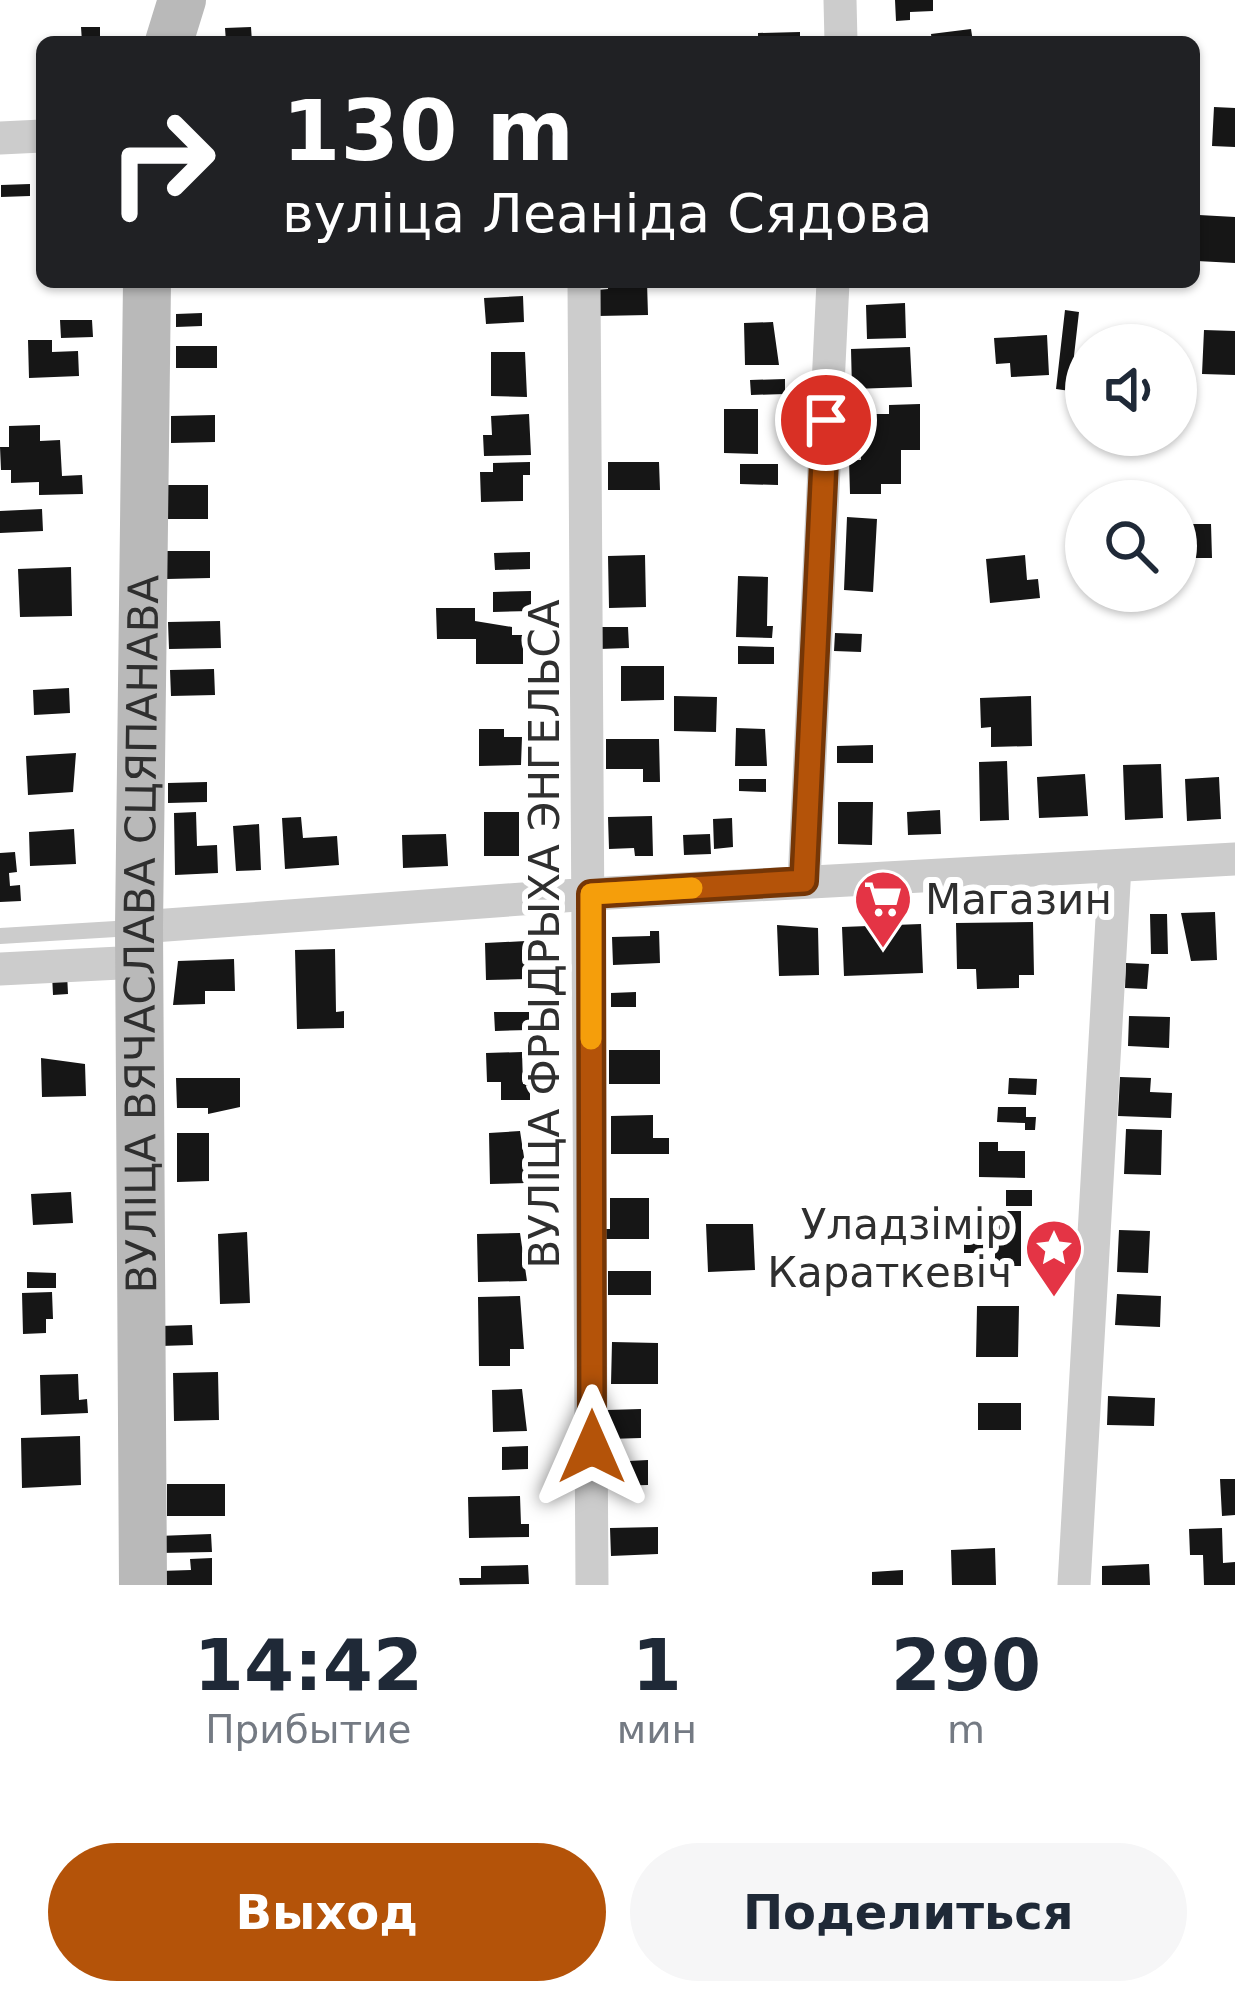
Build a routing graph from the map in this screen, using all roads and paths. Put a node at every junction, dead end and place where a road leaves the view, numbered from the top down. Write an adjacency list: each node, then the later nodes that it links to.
1 (182, 0): 3 (main road)
2 (840, 0): 4 (street)
3 (171, 36)
4 (841, 36)
5 (36, 136): 6 (street)
6 (0, 138)
7 (147, 288): 15 (main road, ВУЛІЦА ВЯЧАСЛАВА СЦЯПАНАВА)
8 (584, 288): 13 (street, ВУЛІЦА ФРЫДРЫХА ЭНГЕЛЬСА)
9 (833, 288): 12 (street)
10 (1235, 859): 11 (street)
11 (1115, 866): 12 (street); 19 (street)
12 (804, 881): 13 (street)
13 (591, 894): 15 (street); 18 (street, ВУЛІЦА ФРЫДРЫХА ЭНГЕЛЬСА)
14 (0, 936): 15 (lane)
15 (140, 945): 16 (street); 17 (main road, ВУЛІЦА ВЯЧАСЛАВА СЦЯПАНАВА)
16 (0, 969)
17 (142, 1585)
18 (592, 1585)
19 (1074, 1585)

